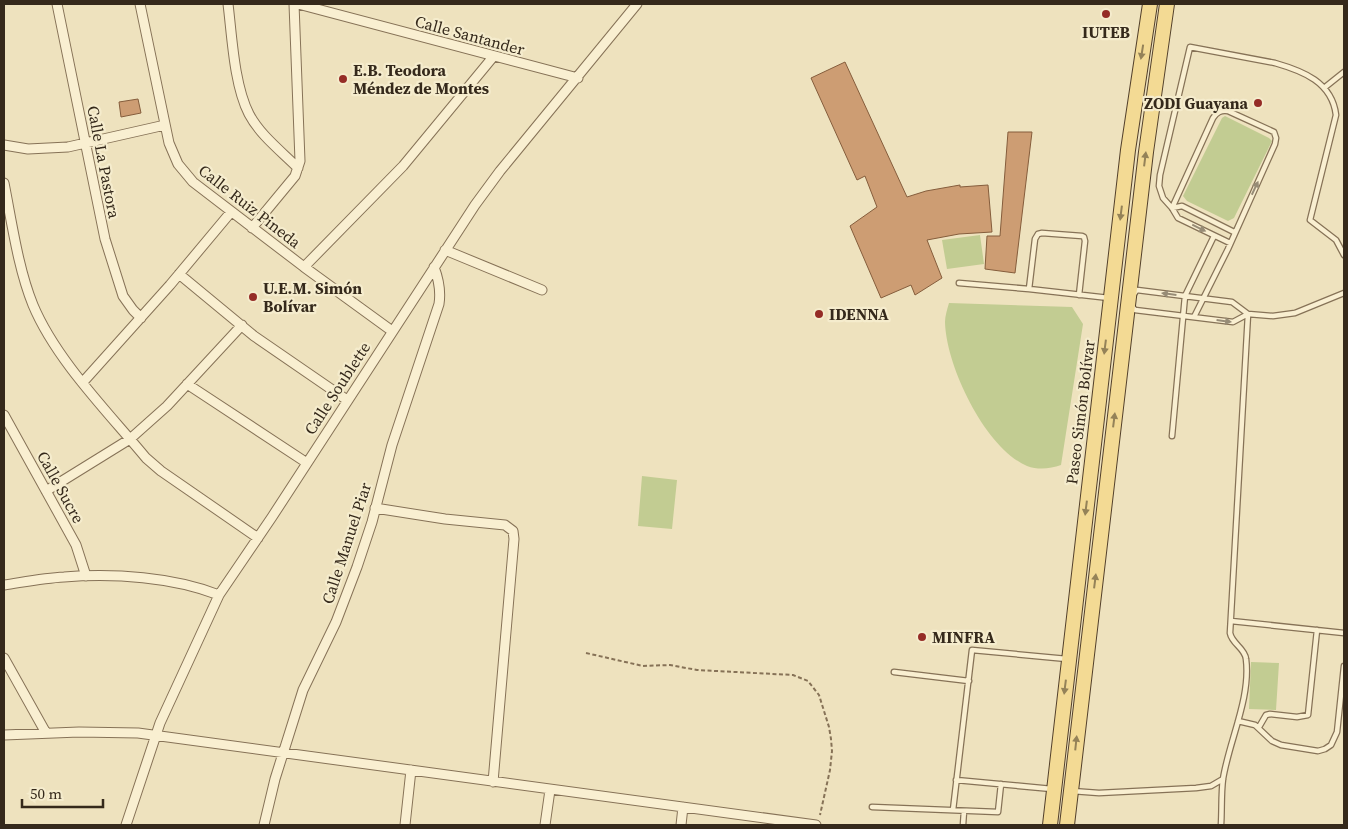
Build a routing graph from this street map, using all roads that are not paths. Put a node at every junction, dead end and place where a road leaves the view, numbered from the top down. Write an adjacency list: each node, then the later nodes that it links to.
1 (57, 4): 14 (street, Calle La Pastora)
2 (140, 4): 13 (street, Calle Ruiz Pineda)
3 (228, 4): 16 (street)
4 (296, 4): 8 (street, Calle Santander); 16 (street)
5 (637, 4): 11 (street, Calle Soublette)
6 (1150, 4): 35 (main road, Paseo Simón Bolívar, one-way to 35)
7 (1167, 4): 37 (main road, one-way to 7)
8 (324, 7): 9 (street, Calle Santander)
9 (493, 56): 11 (street, Calle Santander); 26 (street)
10 (1344, 72): 12 (lane)
11 (578, 78): 24 (street, Calle Soublette)
12 (1324, 88): 18 (lane); 25 (lane)
13 (165, 126): 14 (street); 19 (street, Calle Ruiz Pineda)
14 (85, 144): 15 (street); 41 (street, Calle La Pastora)
15 (4, 145)
16 (298, 168): 20 (street)
17 (4, 183): 44 (street)
18 (1172, 208): 21 (lane); 21 (lane, one-way to 18); 22 (lane, one-way to 22)
19 (231, 212): 20 (street, Calle Ruiz Pineda); 28 (street)
20 (252, 228): 26 (street, Calle Ruiz Pineda)
21 (1234, 232): 23 (lane)
22 (1214, 236): 23 (lane); 34 (lane)
23 (1230, 243): 36 (lane)
24 (445, 250): 27 (street, Calle Soublette); 31 (street)
25 (1344, 255)
26 (304, 267): 43 (street, Calle Ruiz Pineda)
27 (434, 267): 43 (street, Calle Soublette); 52 (street, Calle Manuel Piar)
28 (179, 274): 41 (street); 42 (street)
29 (958, 283): 30 (lane)
30 (1029, 289): 33 (lane); 33 (lane)
31 (542, 290)
32 (1344, 293): 38 (lane)
33 (1079, 294): 35 (lane)
34 (1185, 296): 36 (lane); 37 (lane, one-way to 37); 39 (lane)
35 (1111, 298): 37 (main road); 61 (main road, Paseo Simón Bolívar, one-way to 61)
36 (1204, 298): 38 (lane); 40 (lane)
37 (1128, 300): 39 (lane); 78 (main road, one-way to 37)
38 (1248, 314): 40 (lane, one-way to 38); 57 (lane)
39 (1183, 316): 40 (lane); 48 (lane)
40 (1194, 317)
41 (141, 318): 44 (street)
42 (242, 325): 45 (street); 46 (street)
43 (392, 331): 46 (street, Calle Soublette)
44 (83, 382): 49 (street)
45 (187, 384): 49 (street); 50 (street)
46 (347, 400): 50 (street, Calle Soublette)
47 (4, 415): 51 (street, Calle Sucre)
48 (1172, 436)
49 (130, 439): 51 (street); 53 (street)
50 (306, 463): 53 (street, Calle Soublette)
51 (46, 491): 54 (street, Calle Sucre)
52 (375, 508): 70 (street, Calle Manuel Piar); 74 (street)
53 (258, 538): 56 (street, Calle Soublette)
54 (86, 576): 55 (street); 56 (street)
55 (4, 585)
56 (219, 594): 69 (street, Calle Soublette)
57 (1231, 621): 58 (lane); 65 (lane)
58 (1317, 630): 59 (lane); 66 (lane)
59 (1344, 633)
60 (4, 658): 67 (street)
61 (1068, 659): 64 (lane); 76 (main road, Paseo Simón Bolívar, one-way to 76)
62 (1344, 666): 66 (lane)
63 (894, 672): 64 (lane)
64 (969, 680): 73 (lane)
65 (1238, 721): 66 (lane); 72 (lane)
66 (1259, 728)
67 (46, 733): 68 (street); 69 (street)
68 (4, 735)
69 (156, 736): 70 (street); 83 (street, Calle Soublette)
70 (283, 752): 71 (street); 84 (street, Calle Manuel Piar)
71 (411, 770): 74 (street); 85 (street)
72 (1224, 779): 78 (lane); 92 (lane)
73 (956, 780): 75 (lane); 81 (lane)
74 (493, 782): 77 (street)
75 (1001, 784): 76 (lane); 82 (lane)
76 (1054, 789): 78 (main road); 90 (main road, Paseo Simón Bolívar)
77 (550, 790): 79 (street); 86 (street)
78 (1071, 791): 91 (main road)
79 (683, 807): 87 (street); 88 (street)
80 (872, 807): 81 (lane)
81 (952, 810): 82 (lane)
82 (964, 810): 89 (lane)
83 (126, 825)
84 (264, 825)
85 (405, 825)
86 (545, 825)
87 (681, 825)
88 (816, 825)
89 (963, 825)
90 (1050, 825)
91 (1067, 825)
92 (1221, 825)

